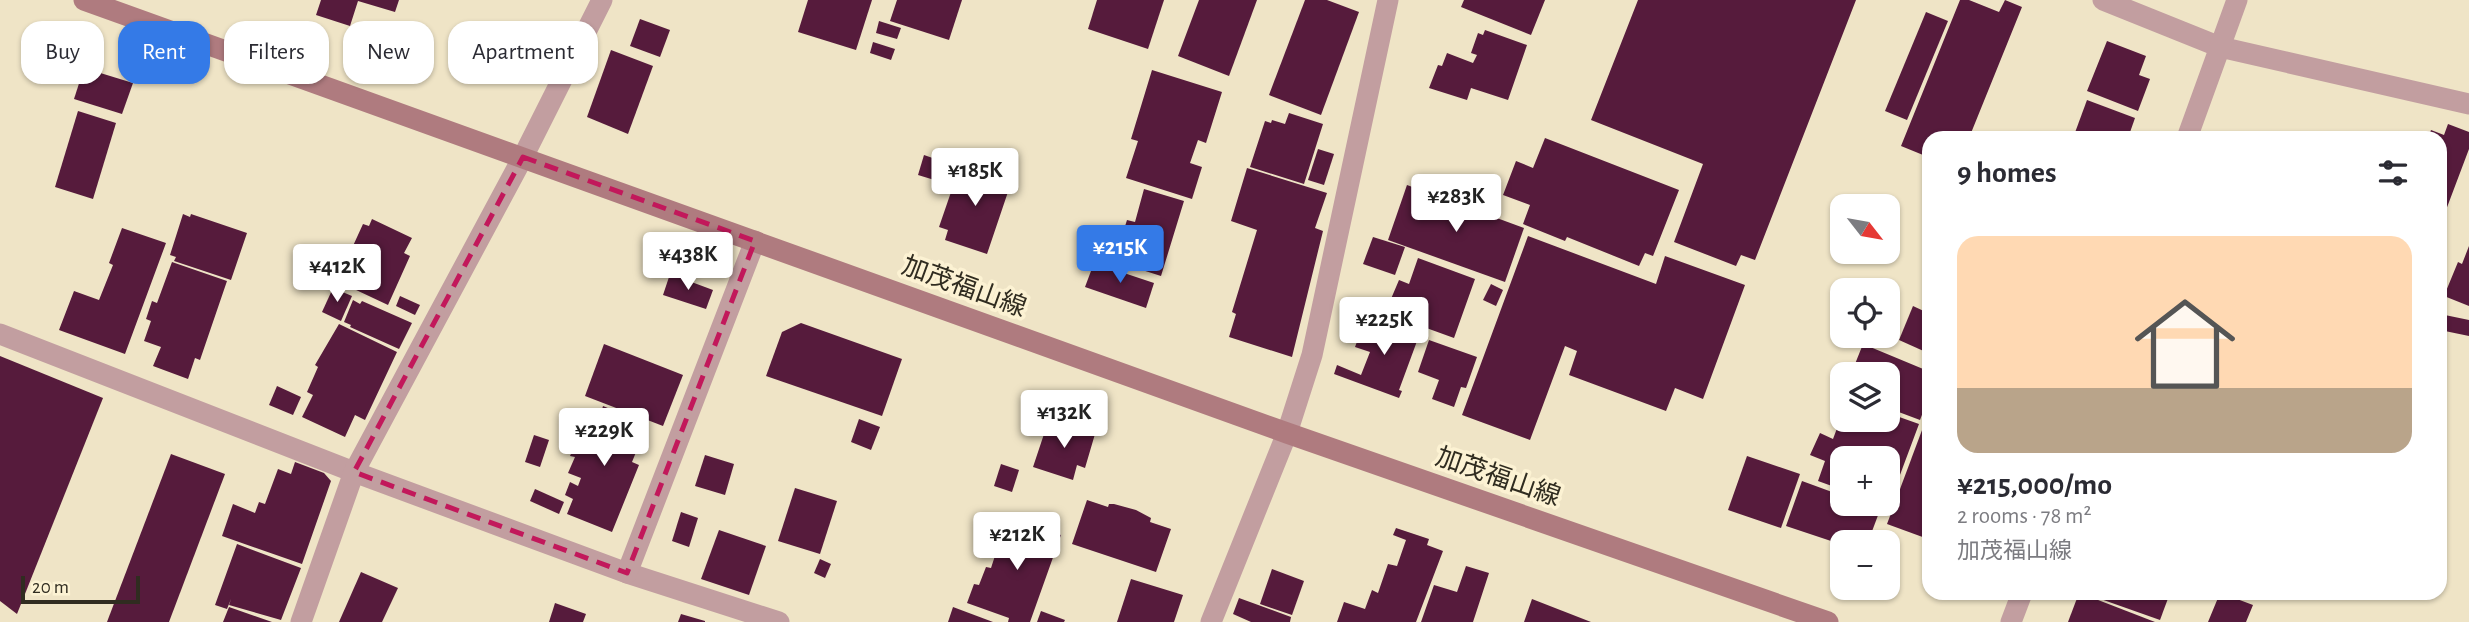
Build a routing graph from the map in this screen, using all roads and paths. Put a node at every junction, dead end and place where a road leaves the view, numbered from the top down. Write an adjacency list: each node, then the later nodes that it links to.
1 (84, 0): 9 (main road, 加茂福山線)
2 (603, 0): 9 (street)
3 (1388, 0): 12 (street)
4 (2103, 0): 6 (street)
5 (2237, 0): 6 (street)
6 (2220, 47): 7 (street); 8 (street)
7 (2469, 104)
8 (2190, 131)
9 (523, 157): 10 (main road, 加茂福山線); 13 (street)
10 (755, 241): 12 (main road, 加茂福山線); 14 (street)
11 (0, 334): 13 (street)
12 (1286, 433): 18 (street); 19 (main road, 加茂福山線)
13 (354, 472): 14 (street); 16 (street)
14 (626, 573): 17 (street)
15 (2019, 600): 20 (street)
16 (301, 622)
17 (779, 622)
18 (1211, 622)
19 (1828, 622)
20 (2011, 622)

